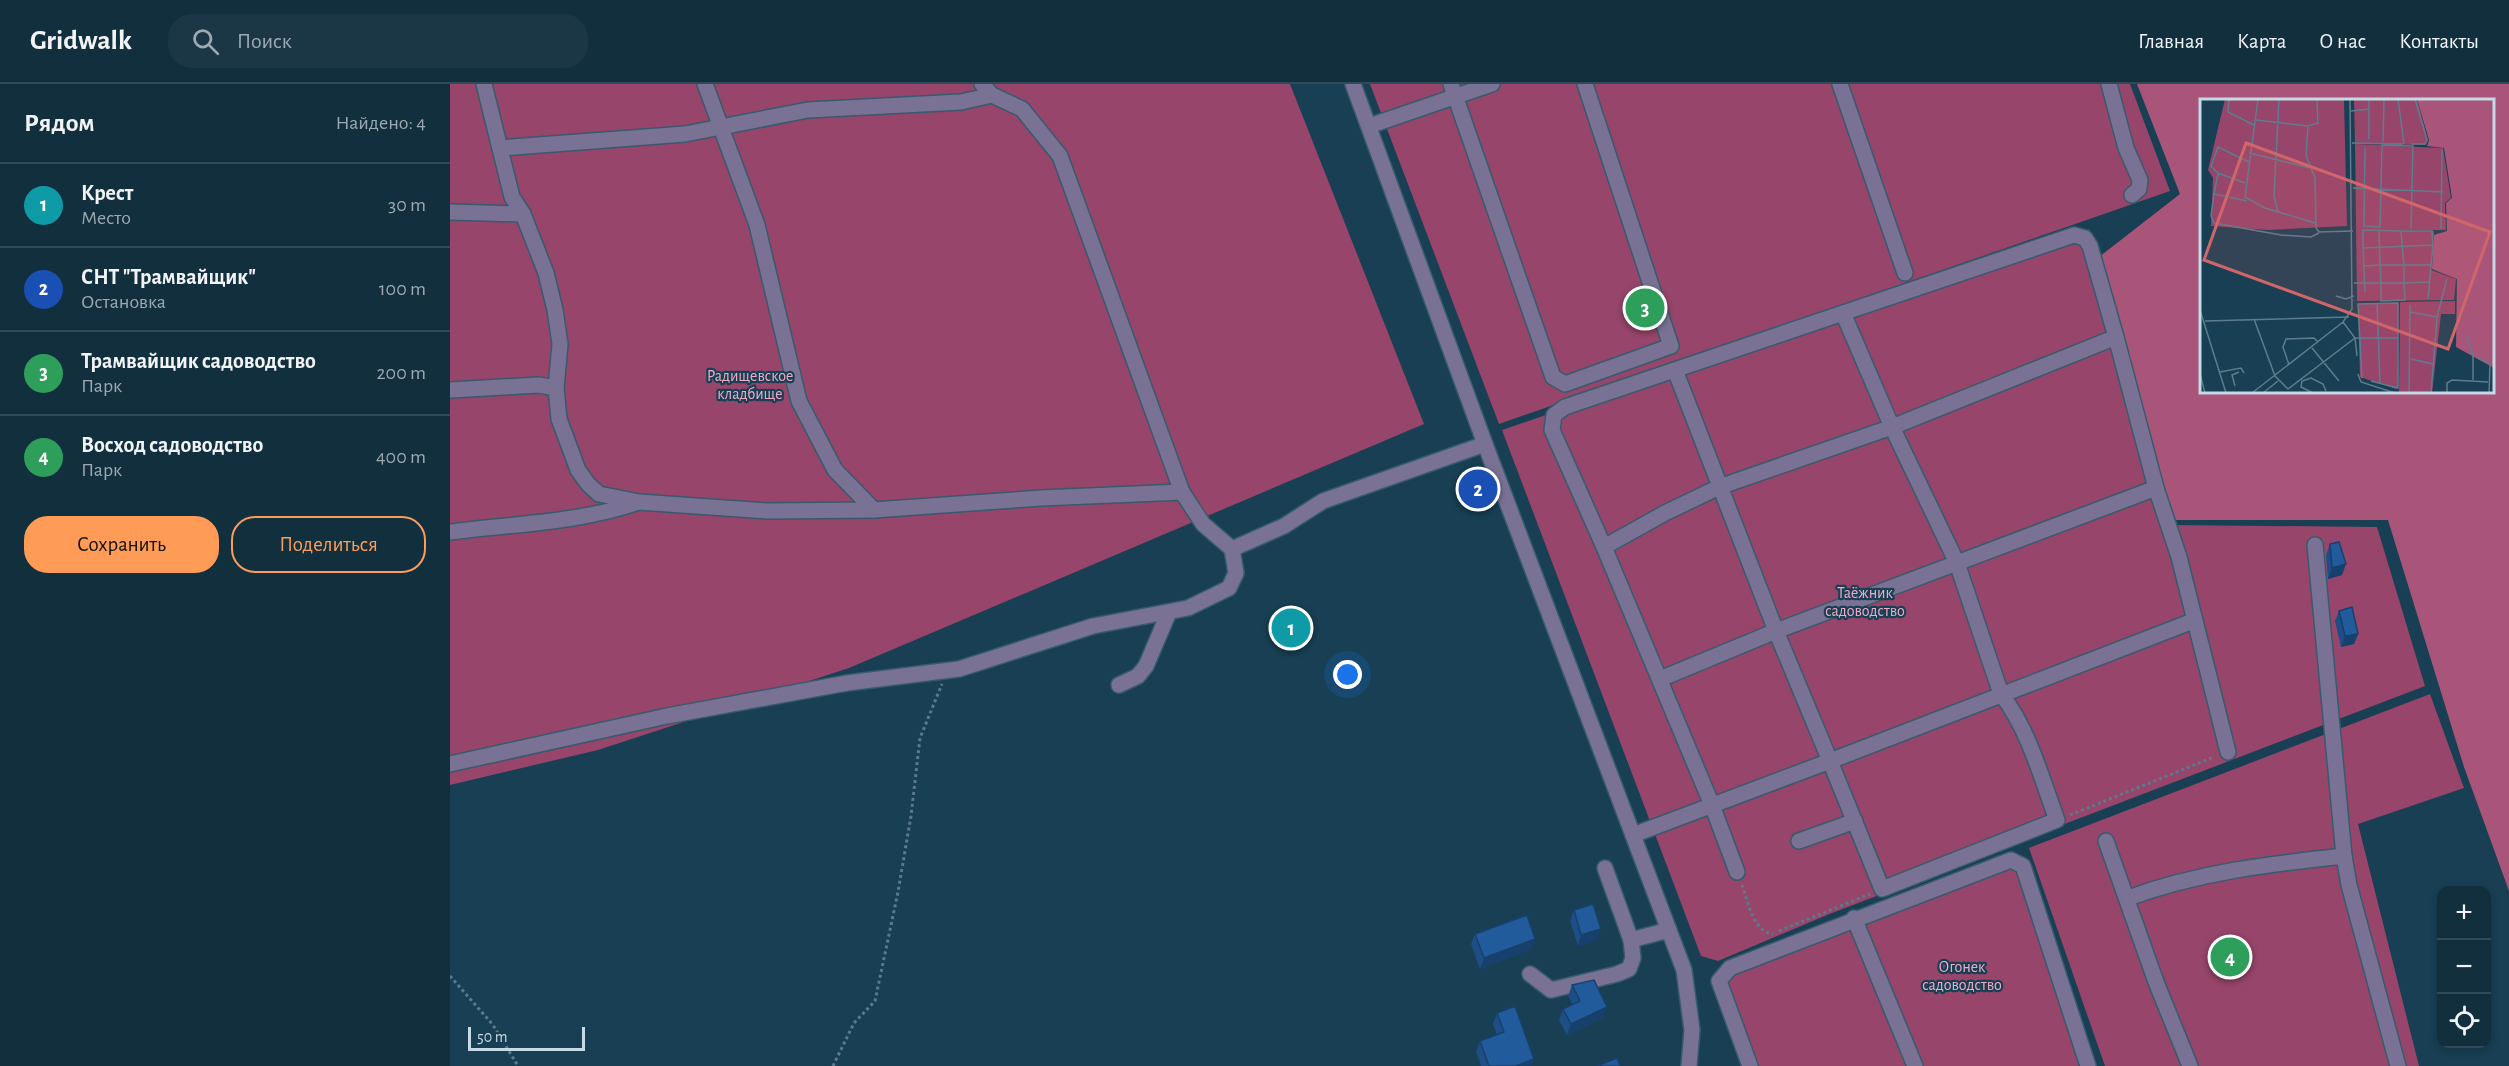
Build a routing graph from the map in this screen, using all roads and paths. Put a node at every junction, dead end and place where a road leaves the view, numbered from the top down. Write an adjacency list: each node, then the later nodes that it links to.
1 (484, 84): 12 (street)
2 (705, 84): 11 (street)
3 (1353, 84): 10 (street)
4 (1492, 84): 9 (street)
5 (1585, 84): 9 (street)
6 (1840, 84): 16 (street)
7 (2109, 84): 13 (street)
8 (987, 89): 11 (street); 26 (street)
9 (1453, 90): 10 (street)
10 (1370, 126): 23 (street)
11 (720, 128): 12 (street); 28 (street)
12 (500, 148): 15 (street)
13 (2132, 195)
14 (450, 212): 15 (street)
15 (523, 214): 20 (street)
16 (1905, 273)
17 (1843, 313): 18 (street); 19 (street); 22 (street)
18 (2116, 338): 22 (street); 25 (street)
19 (1675, 370): 24 (street); 31 (street)
20 (556, 388): 21 (street); 27 (street)
21 (450, 390)
22 (1892, 427): 24 (street); 33 (street)
23 (1485, 444): 32 (street); 47 (street)
24 (1719, 487): 31 (street); 36 (street)
25 (2156, 488): 33 (street); 35 (street)
26 (1182, 492): 28 (street); 32 (street)
27 (639, 502): 28 (street); 29 (street)
28 (874, 510)
29 (450, 532)
30 (2315, 545): 50 (street)
31 (1604, 547): 38 (street)
32 (1232, 549): 34 (street)
33 (1958, 563): 36 (street); 40 (street)
34 (1169, 612): 37 (street); 39 (street)
35 (2193, 621): 40 (street); 41 (street)
36 (1776, 631): 38 (street); 42 (street)
37 (947, 670): 43 (street); 61 (path)
38 (1660, 679): 44 (street)
39 (1119, 684)
40 (2001, 694): 42 (street); 45 (street)
41 (2228, 752): 45 (path)
42 (1830, 761): 44 (street); 46 (street)
43 (450, 764)
44 (1712, 805): 47 (street); 52 (street)
45 (2057, 820): 53 (street)
46 (1855, 821): 48 (street); 53 (street)
47 (1633, 834): 56 (street)
48 (1799, 841)
49 (2106, 841): 54 (street)
50 (2344, 856): 54 (street); 67 (street)
51 (1605, 868): 57 (street)
52 (1737, 872): 53 (path)
53 (1882, 889)
54 (2128, 898): 66 (street)
55 (1854, 918): 63 (street); 64 (street); 65 (street)
56 (1669, 930): 57 (street); 62 (street)
57 (1631, 940): 58 (street)
58 (1530, 974)
59 (450, 976): 60 (path)
60 (518, 1066)
61 (833, 1066)
62 (1689, 1066)
63 (1750, 1066)
64 (1915, 1066)
65 (2088, 1066)
66 (2190, 1066)
67 (2398, 1066)

